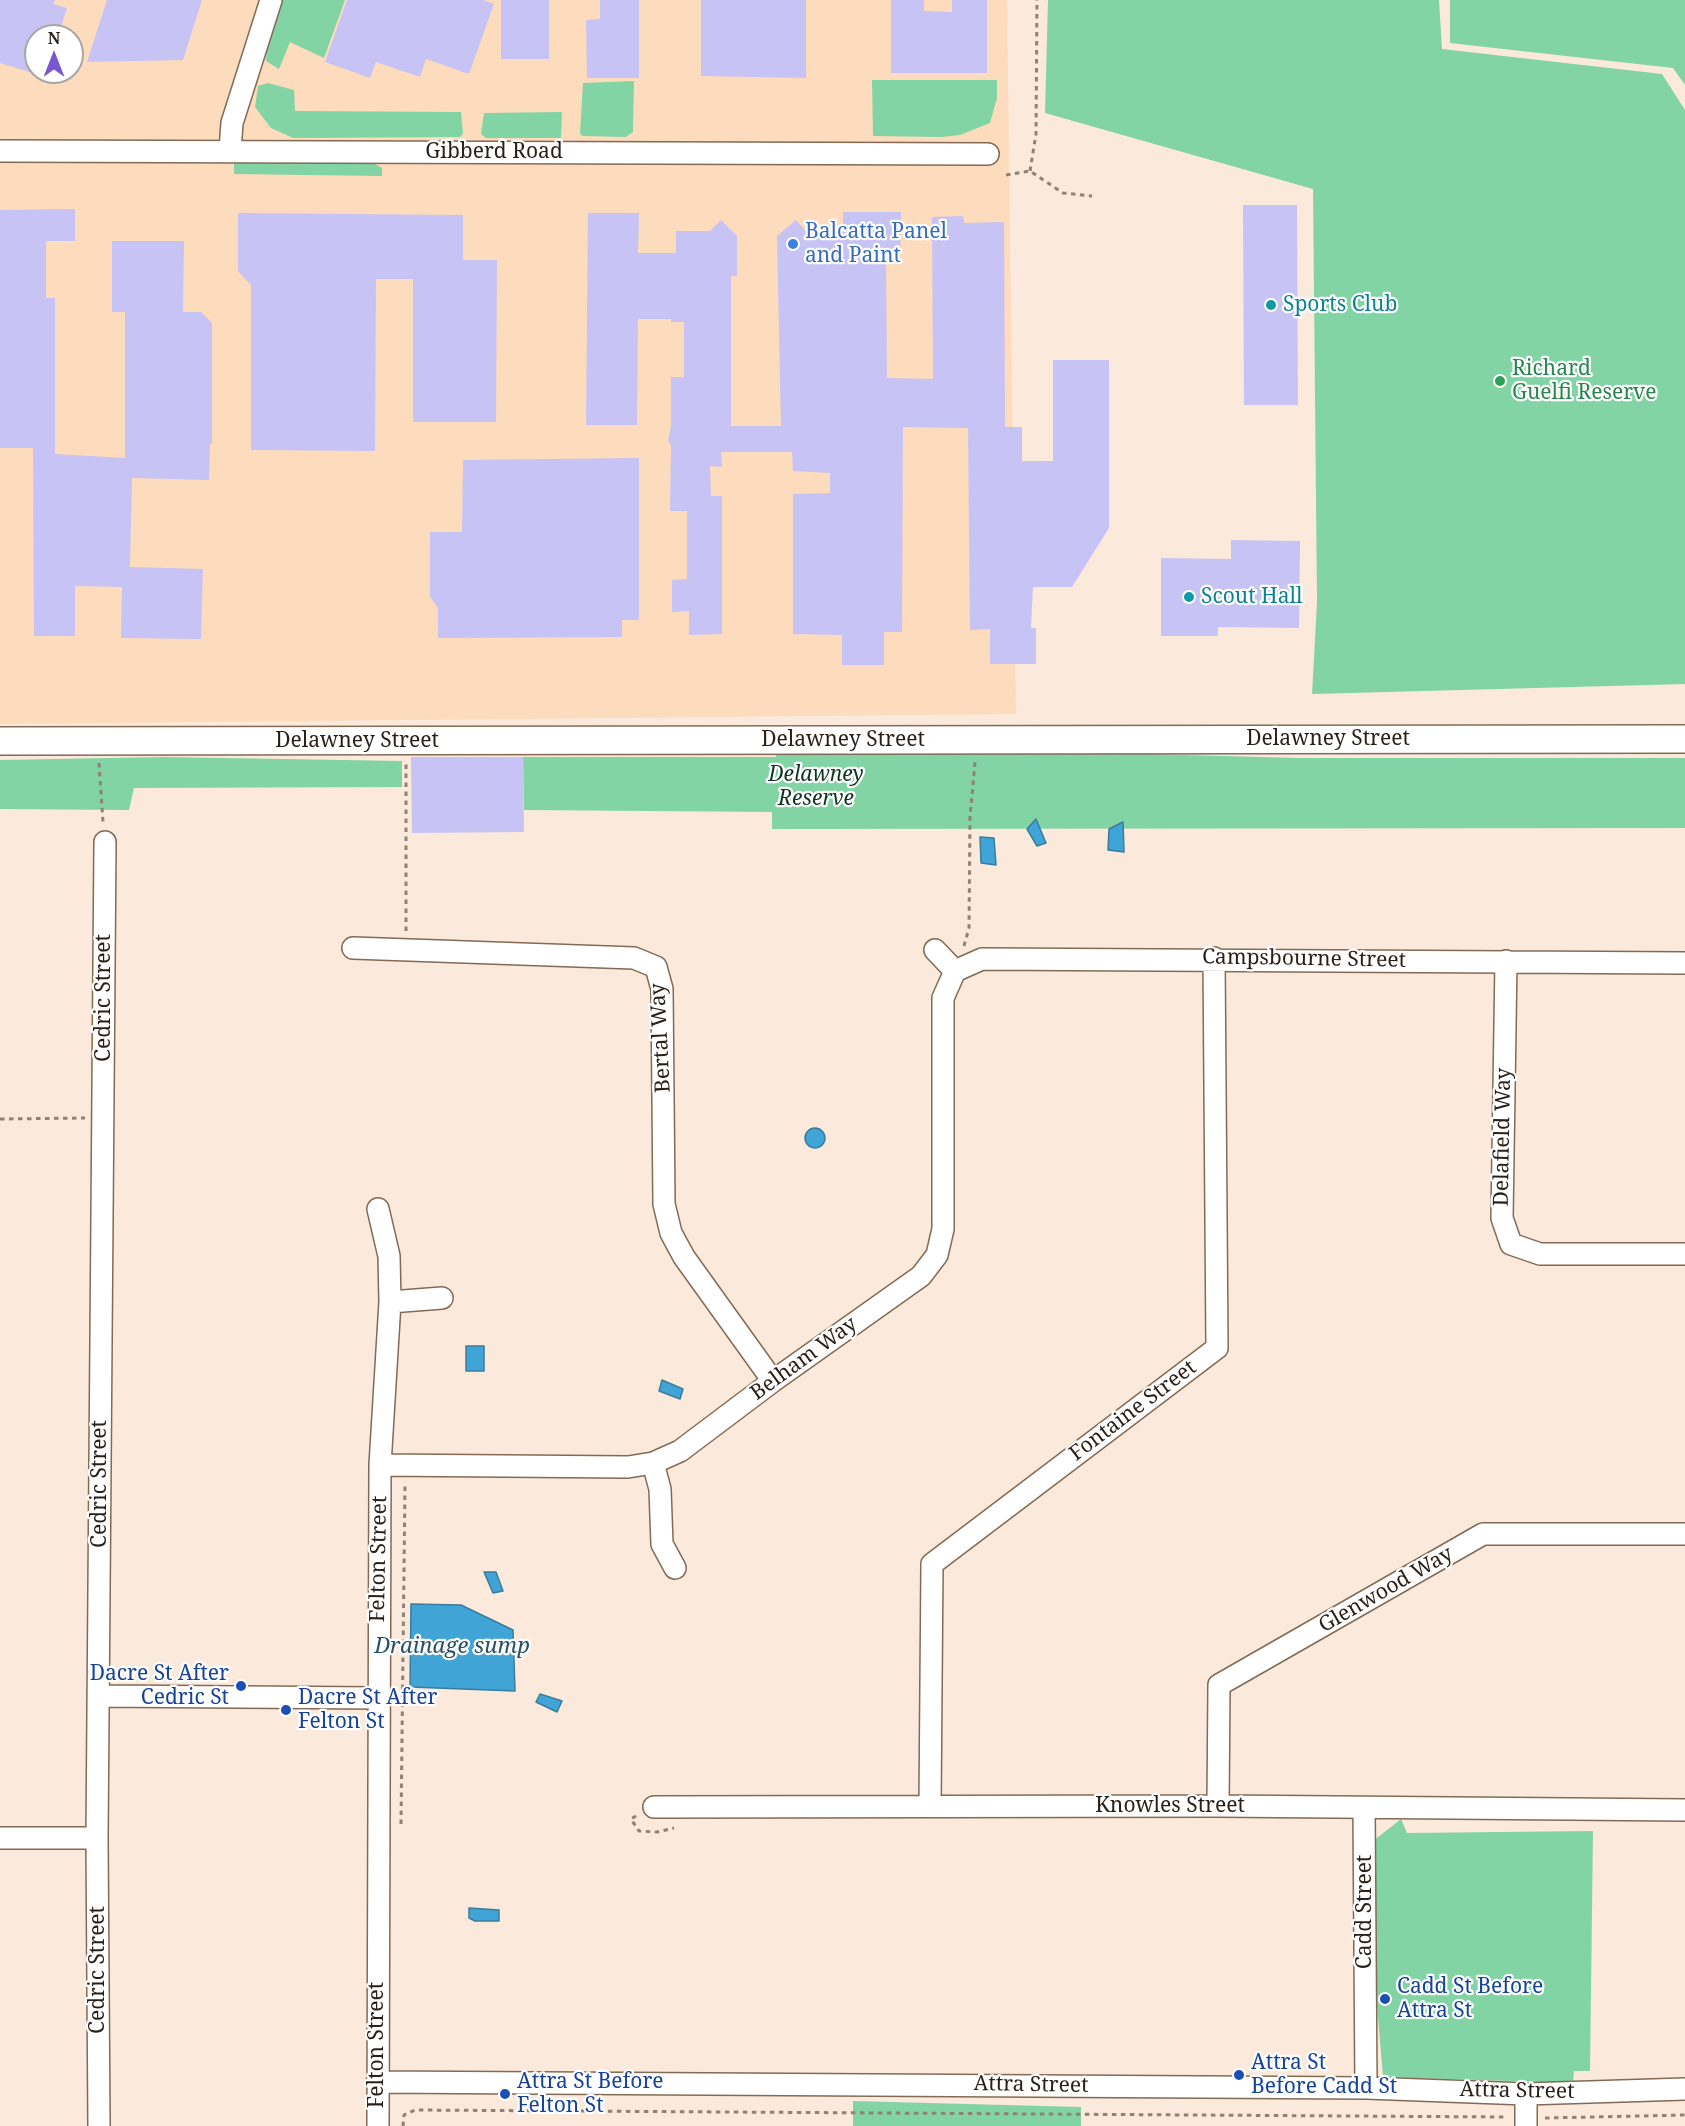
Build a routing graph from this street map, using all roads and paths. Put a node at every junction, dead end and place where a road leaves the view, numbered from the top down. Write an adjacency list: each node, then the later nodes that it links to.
1 (271, 0): 3 (street)
2 (1037, 0): 6 (path)
3 (230, 150): 4 (street, Gibberd Road); 5 (street, Gibberd Road)
4 (0, 151)
5 (988, 154)
6 (1030, 171): 7 (path); 8 (path)
7 (1006, 175)
8 (1092, 196)
9 (1685, 739): 10 (street, Delawney Street)
10 (0, 741)
11 (99, 755): 14 (path)
12 (406, 757): 17 (path)
13 (975, 758): 21 (path)
14 (105, 842): 22 (street, Cedric Street)
15 (353, 948): 17 (street, Bertal Way)
16 (935, 950): 21 (street)
17 (406, 951): 28 (street, Bertal Way)
18 (1215, 958): 19 (street, Campsbourne Street); 21 (street, Campsbourne Street); 37 (street, Fontaine Street)
19 (1506, 962): 20 (street, Campsbourne Street); 25 (street, Delafield Way)
20 (1685, 963)
21 (961, 968): 28 (street, Belham Way)
22 (103, 1118): 23 (path); 34 (street, Cedric Street)
23 (0, 1119)
24 (378, 1209): 27 (street, Felton Street)
25 (1685, 1254)
26 (442, 1298): 27 (street)
27 (390, 1302): 30 (street, Felton Street)
28 (773, 1381): 29 (street, Belham Way)
29 (653, 1463): 30 (street, Belham Way); 33 (street)
30 (380, 1465): 35 (street, Felton Street)
31 (405, 1482): 41 (path)
32 (1685, 1534): 38 (street, Glenwood Way)
33 (675, 1568)
34 (99, 1696): 35 (street); 43 (street, Cedric Street)
35 (378, 1698): 44 (street, Felton Street)
36 (654, 1806): 37 (street, Knowles Street)
37 (930, 1806): 38 (street, Knowles Street)
38 (1218, 1806): 39 (street, Knowles Street)
39 (1364, 1808): 40 (street, Knowles Street); 45 (street, Cadd Street)
40 (1685, 1810)
41 (400, 1834)
42 (0, 1838): 43 (street)
43 (97, 1838): 50 (street, Cedric Street)
44 (377, 2082): 45 (street, Attra Street); 51 (street, Felton Street)
45 (1365, 2088): 47 (street, Attra Street)
46 (1685, 2089): 47 (street, Attra Street)
47 (1526, 2094): 49 (street)
48 (1685, 2115): 49 (path)
49 (1527, 2120): 52 (path)
50 (99, 2126)
51 (378, 2126)
52 (403, 2126)

